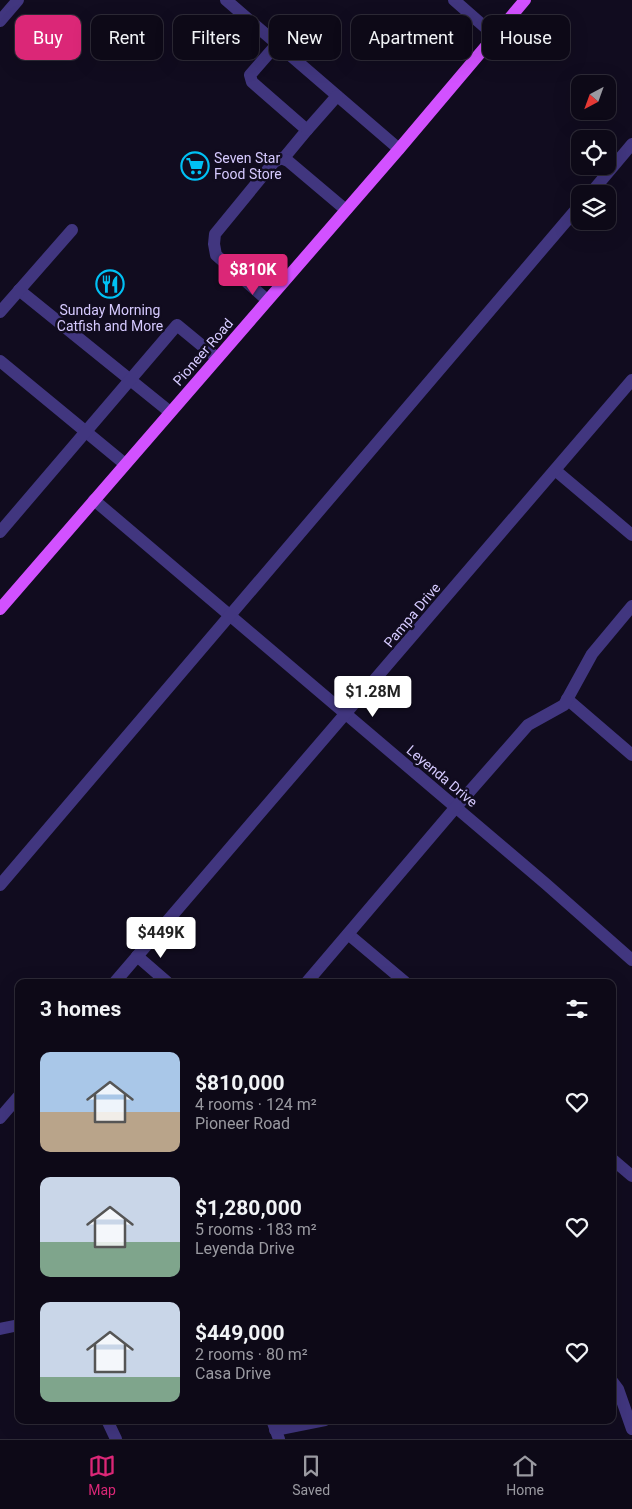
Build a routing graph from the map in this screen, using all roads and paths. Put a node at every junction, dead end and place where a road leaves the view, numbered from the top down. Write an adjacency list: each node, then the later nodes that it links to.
1 (18, 0): 6 (street)
2 (226, 0): 8 (street)
3 (454, 0): 7 (street)
4 (523, 1): 5 (main road, Pioneer Road)
5 (512, 15)
6 (0, 21)
7 (482, 25)
8 (269, 37)
9 (482, 51): 15 (main road, Pioneer Road)
10 (269, 53): 13 (street)
11 (295, 60): 12 (street)
12 (337, 96): 13 (street); 15 (street)
13 (307, 130): 16 (street)
14 (632, 144): 17 (street)
15 (398, 149): 18 (main road, Pioneer Road)
16 (283, 159): 18 (street); 22 (street)
17 (598, 185)
18 (346, 210): 22 (main road, Pioneer Road)
19 (571, 216): 37 (street)
20 (72, 230): 21 (street)
21 (19, 290): 23 (street); 26 (street)
22 (267, 300): 24 (main road, Pioneer Road)
23 (0, 312)
24 (217, 358): 26 (street); 28 (main road, Pioneer Road)
25 (0, 361): 29 (street)
26 (130, 379): 28 (street); 29 (street)
27 (632, 380): 31 (street, Pampa Drive)
28 (170, 412): 30 (main road, Pioneer Road)
29 (85, 431): 30 (street); 33 (street)
30 (125, 464): 32 (main road, Pioneer Road)
31 (556, 470): 34 (street); 39 (street, Pampa Drive)
32 (94, 500): 36 (main road, Pioneer Road); 37 (street, Leyenda Drive)
33 (0, 532)
34 (632, 535)
35 (632, 606): 38 (street)
36 (0, 609)
37 (230, 615): 39 (street, Leyenda Drive); 42 (street)
38 (567, 699): 40 (street); 41 (street)
39 (347, 714): 41 (street, Leyenda Drive); 44 (street, Pampa Drive)
40 (632, 755)
41 (456, 807): 43 (street); 45 (street, Leyenda Drive)
42 (0, 885)
43 (348, 934): 48 (street); 49 (street)
44 (138, 956): 46 (street, Pampa Drive); 47 (street)
45 (632, 960)
46 (118, 979)
47 (164, 979)
48 (310, 979)
49 (401, 979)
50 (15, 1101): 51 (street)
51 (0, 1118)
52 (616, 1162): 53 (street)
53 (632, 1176)
54 (15, 1326): 55 (street)
55 (0, 1329)
56 (616, 1386): 59 (street)
57 (109, 1424): 61 (street)
58 (305, 1424): 60 (street)
59 (632, 1429)
60 (276, 1430)
61 (116, 1439)

